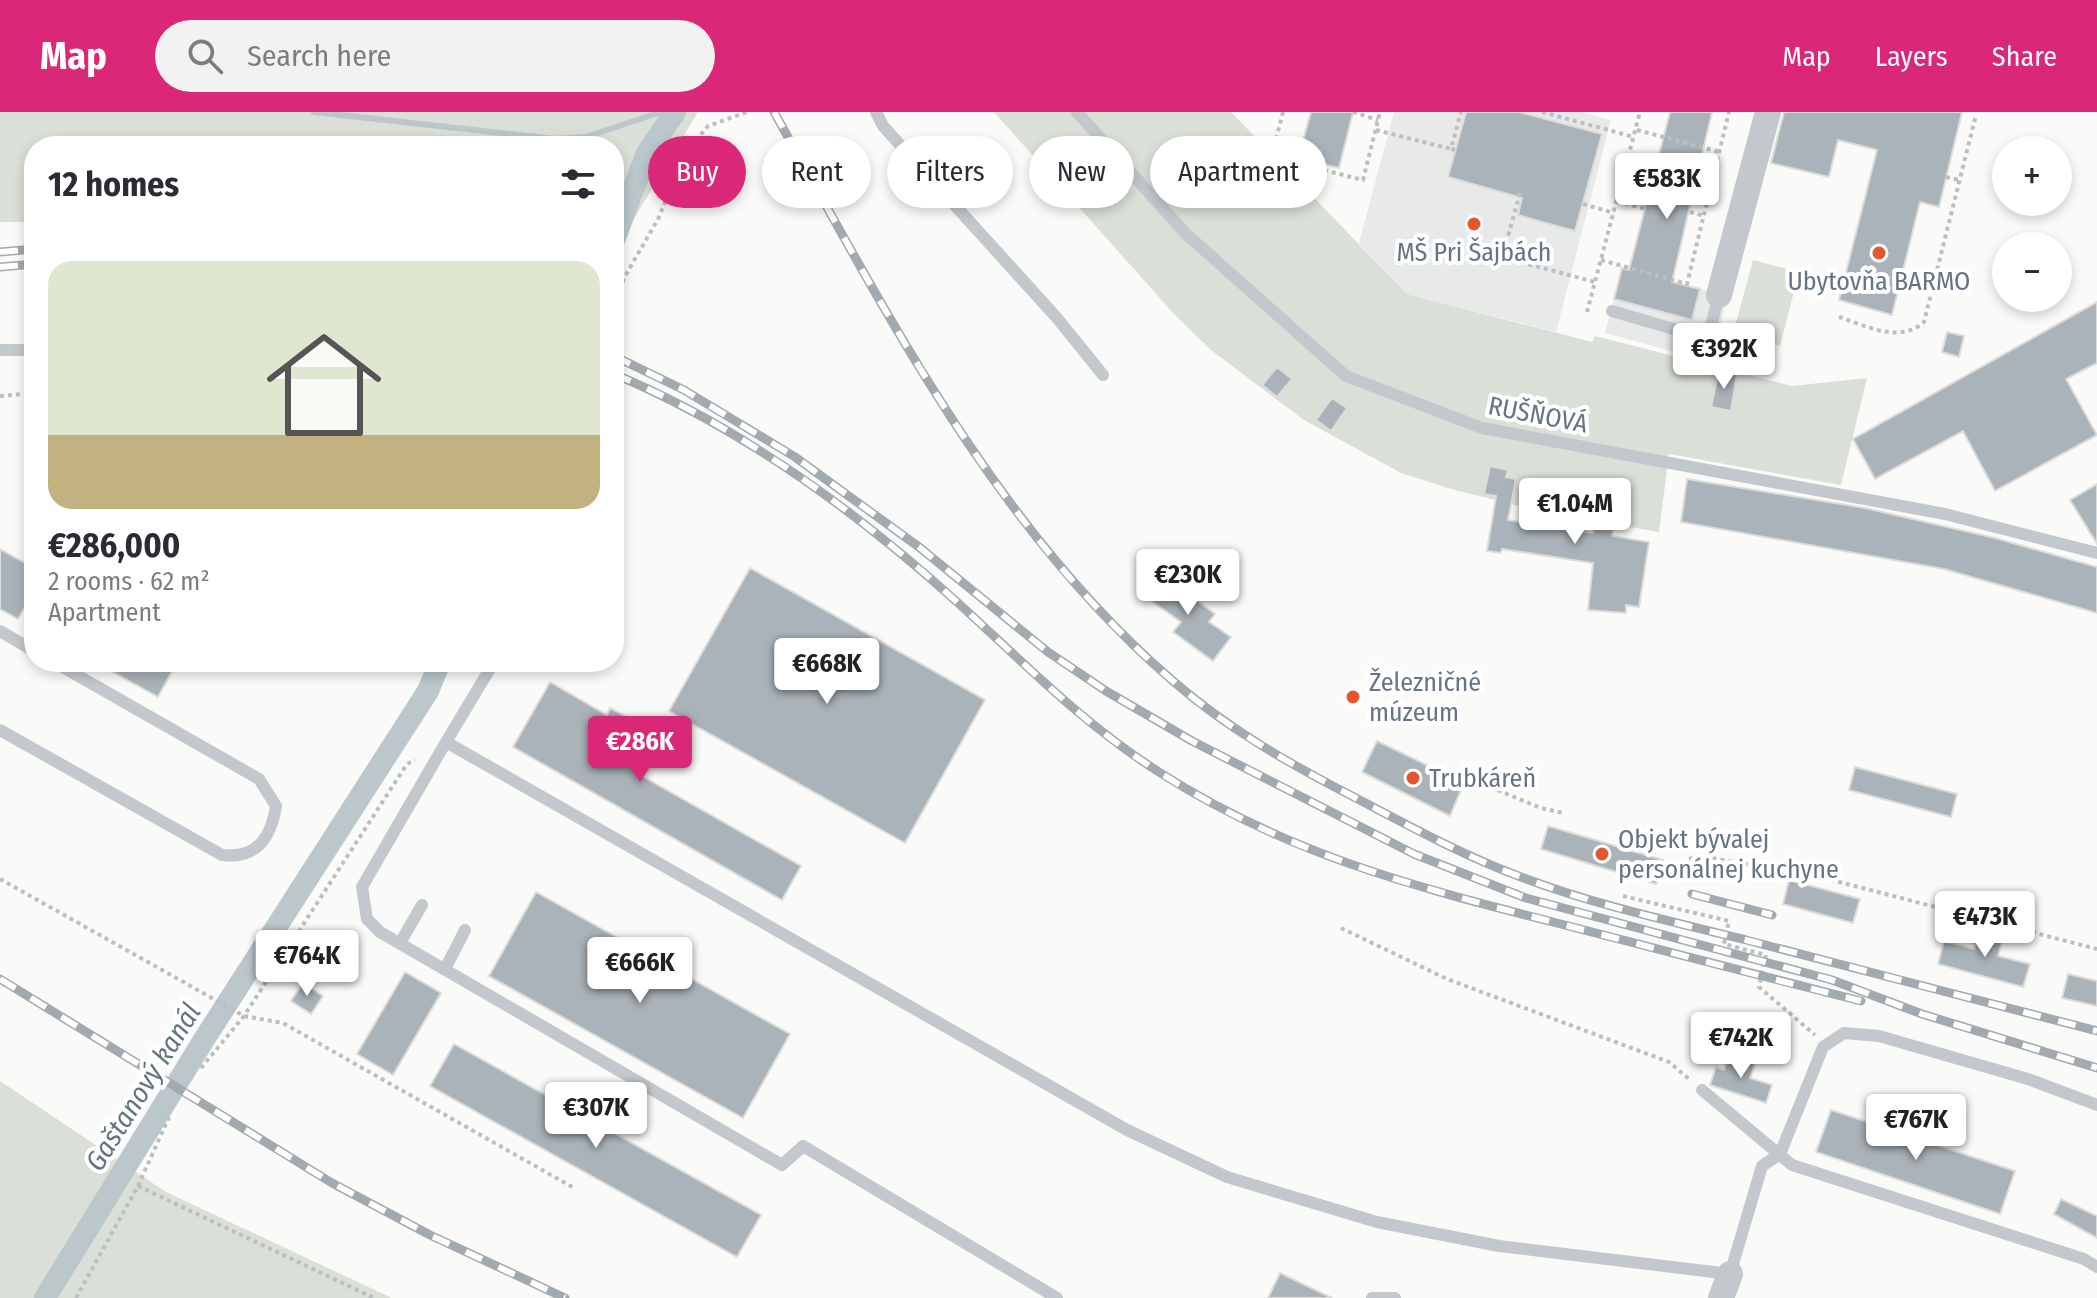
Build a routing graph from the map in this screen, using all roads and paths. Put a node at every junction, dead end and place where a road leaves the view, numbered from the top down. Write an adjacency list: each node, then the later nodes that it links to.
1 (747, 112): 28 (path)
2 (876, 112): 36 (lane)
3 (1077, 112): 39 (lane, RUŠŇOVÁ)
4 (1283, 112): 14 (path)
5 (1353, 112): 13 (path)
6 (1380, 112): 13 (path)
7 (1461, 112): 14 (path)
8 (1542, 112): 16 (path)
9 (1640, 112): 15 (path)
10 (1729, 112): 17 (path)
11 (1768, 112): 30 (street)
12 (1976, 115): 19 (path)
13 (1378, 120): 14 (path)
14 (1376, 130)
15 (1636, 130): 16 (path); 17 (path)
16 (1634, 137): 21 (path)
17 (1720, 152): 26 (path)
18 (1946, 177): 19 (path)
19 (1960, 181): 33 (path)
20 (1520, 193): 29 (path)
21 (1617, 201): 23 (path); 25 (path)
22 (1583, 204): 25 (path)
23 (1645, 209)
24 (1690, 212): 26 (path)
25 (1614, 213): 27 (path)
26 (1704, 216): 27 (path)
27 (1601, 260): 29 (path)
28 (624, 278)
29 (1595, 282): 32 (path)
30 (1719, 295): 31 (lane)
31 (1612, 311)
32 (1587, 312)
33 (1839, 317)
34 (0, 350): 35 (lane)
35 (24, 350)
36 (1103, 375)
37 (24, 394): 38 (path)
38 (0, 396)
39 (2097, 553)
40 (0, 631): 41 (lane)
41 (24, 645)
42 (72, 672): 44 (lane)
43 (488, 672): 45 (lane)
44 (0, 730)
45 (445, 744): 54 (lane); 57 (path); 67 (lane)
46 (1468, 778): 47 (path)
47 (1563, 813)
48 (1689, 859): 55 (path)
49 (0, 879): 57 (path)
50 (1623, 896): 58 (path)
51 (422, 905): 54 (lane)
52 (1341, 928): 60 (path)
53 (465, 930): 56 (lane)
54 (400, 943): 56 (lane)
55 (2097, 949)
56 (445, 969): 70 (lane)
57 (244, 1016): 59 (path); 65 (path)
58 (1828, 1042): 61 (lane); 63 (lane)
59 (201, 1068)
60 (1702, 1090): 63 (lane)
61 (2097, 1105)
62 (169, 1117): 64 (path)
63 (1780, 1154): 66 (lane); 67 (lane)
64 (138, 1186): 68 (path); 69 (path)
65 (574, 1188)
66 (2097, 1267)
67 (1726, 1286)
68 (76, 1298)
69 (374, 1298)
70 (1057, 1298)
71 (1372, 1298): 72 (lane)
72 (1395, 1298)

